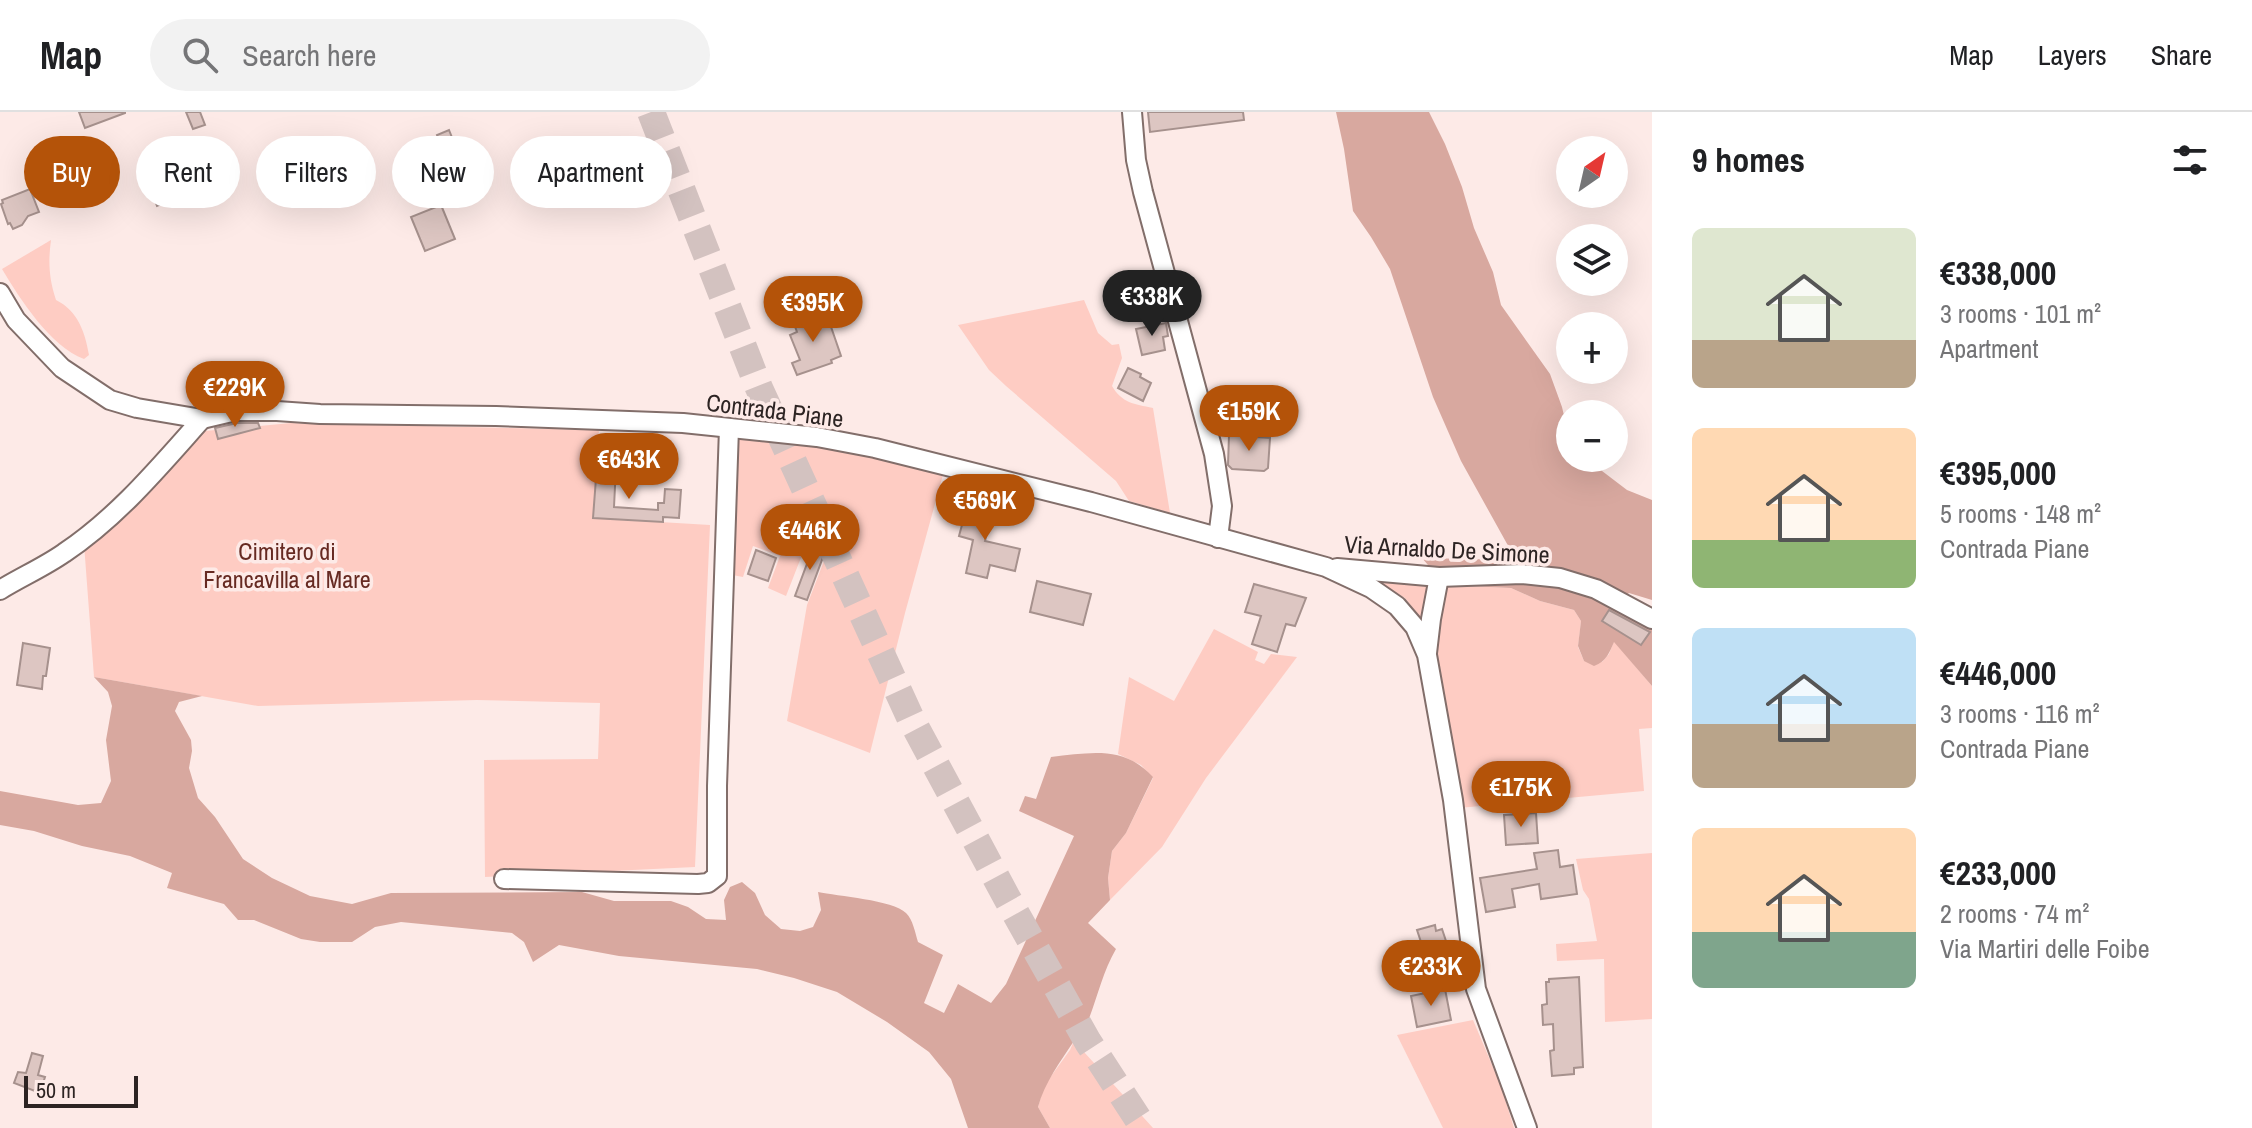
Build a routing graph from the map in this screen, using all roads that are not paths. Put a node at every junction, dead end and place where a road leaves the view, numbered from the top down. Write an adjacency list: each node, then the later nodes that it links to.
1 (1132, 112): 5 (street)
2 (0, 293): 3 (street, Contrada Piane)
3 (202, 419): 4 (street, Contrada Piane); 8 (street)
4 (729, 428): 5 (street, Contrada Piane); 11 (street)
5 (1218, 538): 6 (street, Contrada Piane)
6 (1326, 567): 7 (street, Via Arnaldo De Simone); 10 (street)
7 (1439, 577): 9 (street, Via Arnaldo De Simone); 10 (street)
8 (0, 590)
9 (1652, 619)
10 (1427, 655): 12 (street)
11 (504, 879)
12 (1527, 1128)

